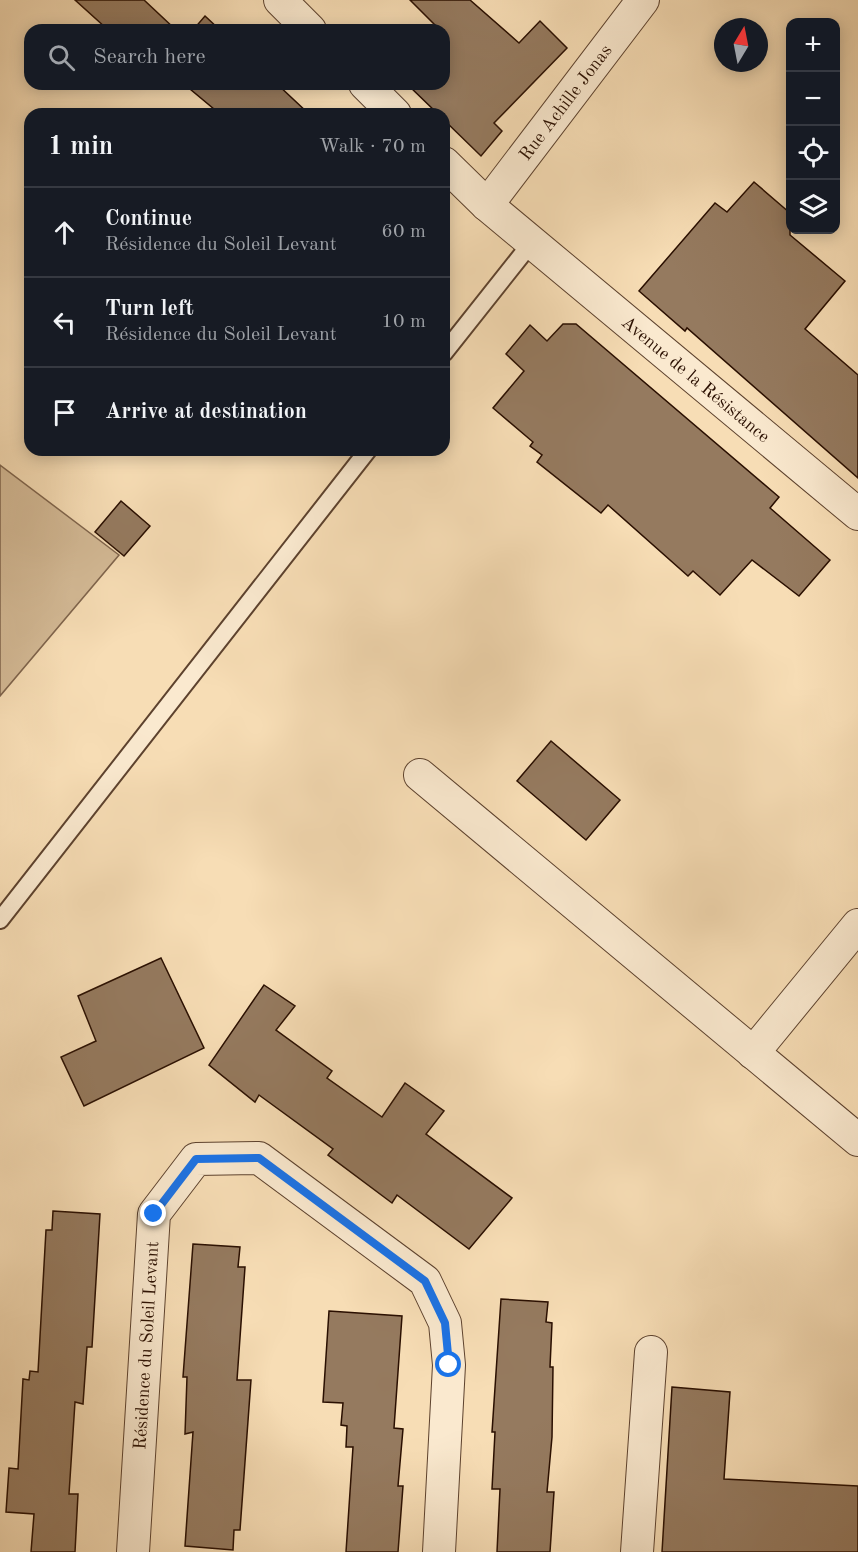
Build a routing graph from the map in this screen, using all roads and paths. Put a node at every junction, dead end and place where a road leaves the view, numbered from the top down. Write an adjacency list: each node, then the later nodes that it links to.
1 (280, 0): 3 (street)
2 (643, 0): 7 (street, Rue Achille Jonas)
3 (304, 24)
4 (370, 90): 5 (street)
5 (389, 108)
6 (450, 169): 7 (street, Avenue de la Résistance)
7 (487, 205): 8 (street, Avenue de la Résistance)
8 (532, 242): 9 (lane); 11 (street, Avenue de la Résistance)
9 (450, 345)
10 (363, 456): 13 (lane)
11 (858, 514)
12 (420, 775): 15 (street)
13 (0, 920)
14 (858, 925): 15 (street)
15 (753, 1053): 16 (street)
16 (858, 1140)
17 (651, 1352): 20 (street)
18 (133, 1552): 19 (street, Résidence du Soleil Levant)
19 (439, 1552)
20 (637, 1552)

